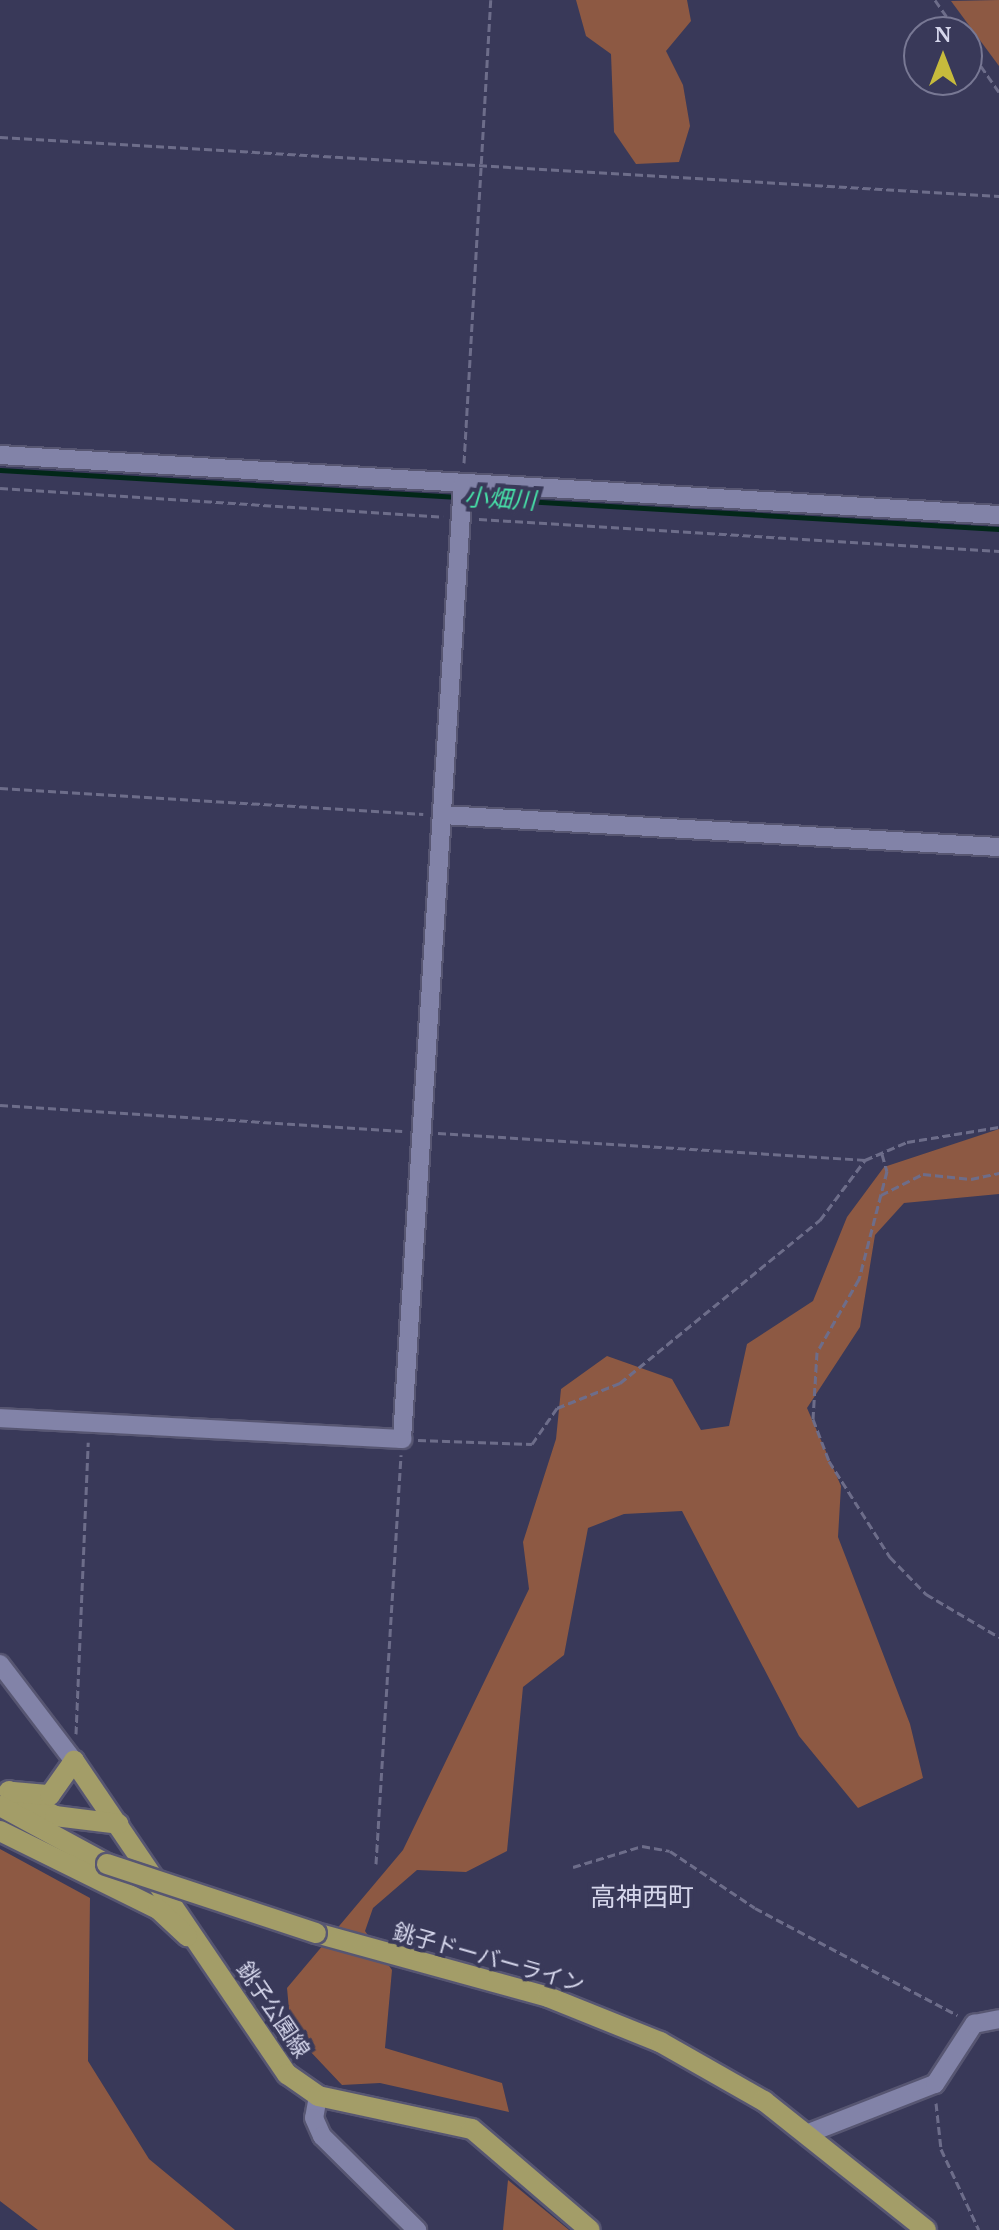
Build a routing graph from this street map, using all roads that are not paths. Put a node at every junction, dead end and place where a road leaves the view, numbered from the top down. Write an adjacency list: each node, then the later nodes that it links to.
1 (0, 455): 2 (street)
2 (463, 484): 3 (street); 4 (street)
3 (999, 515)
4 (442, 815): 5 (street); 6 (street)
5 (999, 847)
6 (0, 1418)
7 (0, 1664): 8 (street)
8 (71, 1757): 9 (main road); 10 (main road, 銚子公園線)
9 (3, 1794): 10 (main road); 15 (main road, 銚子ドーバーライン, bridge)
10 (119, 1824): 12 (main road, 銚子公園線)
11 (0, 1831): 12 (main road)
12 (204, 1945): 14 (main road, 銚子公園線)
13 (999, 2019): 15 (street)
14 (318, 2096): 16 (street); 17 (main road, 銚子公園線)
15 (809, 2133): 18 (main road, 銚子ドーバーライン)
16 (417, 2230)
17 (590, 2230)
18 (926, 2230)

